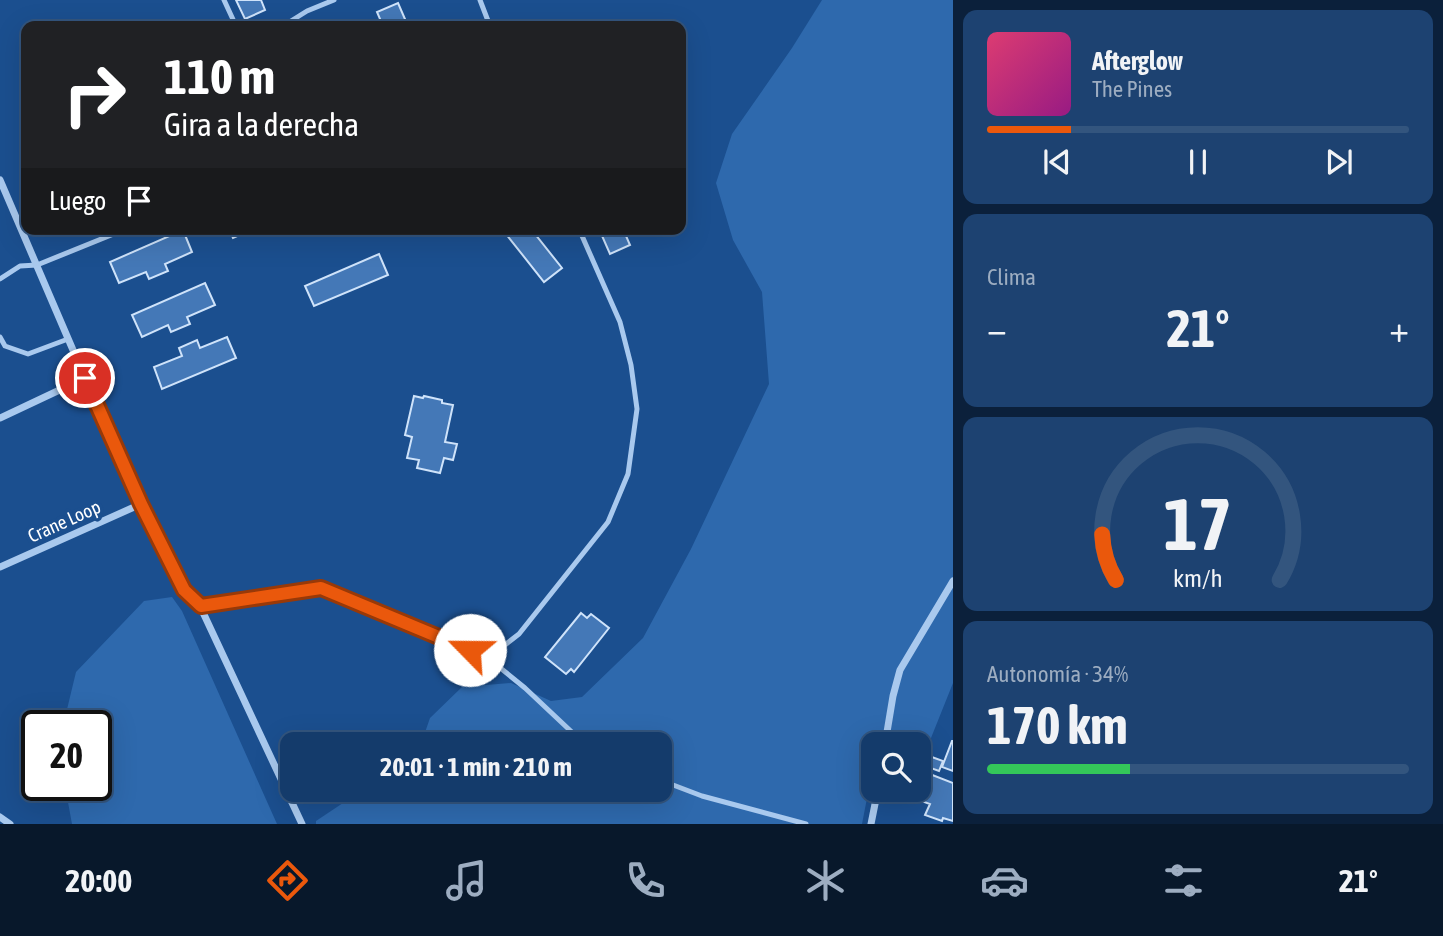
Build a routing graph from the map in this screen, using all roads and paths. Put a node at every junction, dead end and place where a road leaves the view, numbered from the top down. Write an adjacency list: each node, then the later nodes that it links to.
1 (225, 0): 4 (lane)
2 (334, 0): 5 (lane)
3 (480, 0): 6 (lane)
4 (234, 21)
5 (292, 21)
6 (488, 21)
7 (0, 180): 8 (street)
8 (21, 228)
9 (24, 235): 12 (street)
10 (110, 235): 12 (lane)
11 (582, 235): 22 (lane)
12 (37, 265): 13 (lane); 15 (street)
13 (0, 279)
14 (0, 337): 15 (lane)
15 (68, 339): 16 (street)
16 (85, 378): 17 (street); 18 (street)
17 (0, 418)
18 (141, 504): 19 (street, Crane Loop); 21 (street)
19 (0, 567)
20 (953, 581): 24 (street)
21 (201, 606): 22 (lane); 29 (street)
22 (488, 658): 23 (lane)
23 (572, 732)
24 (888, 732)
25 (672, 785): 30 (lane)
26 (875, 802): 31 (street)
27 (0, 817): 28 (street)
28 (10, 824)
29 (302, 824)
30 (806, 824)
31 (871, 824)

